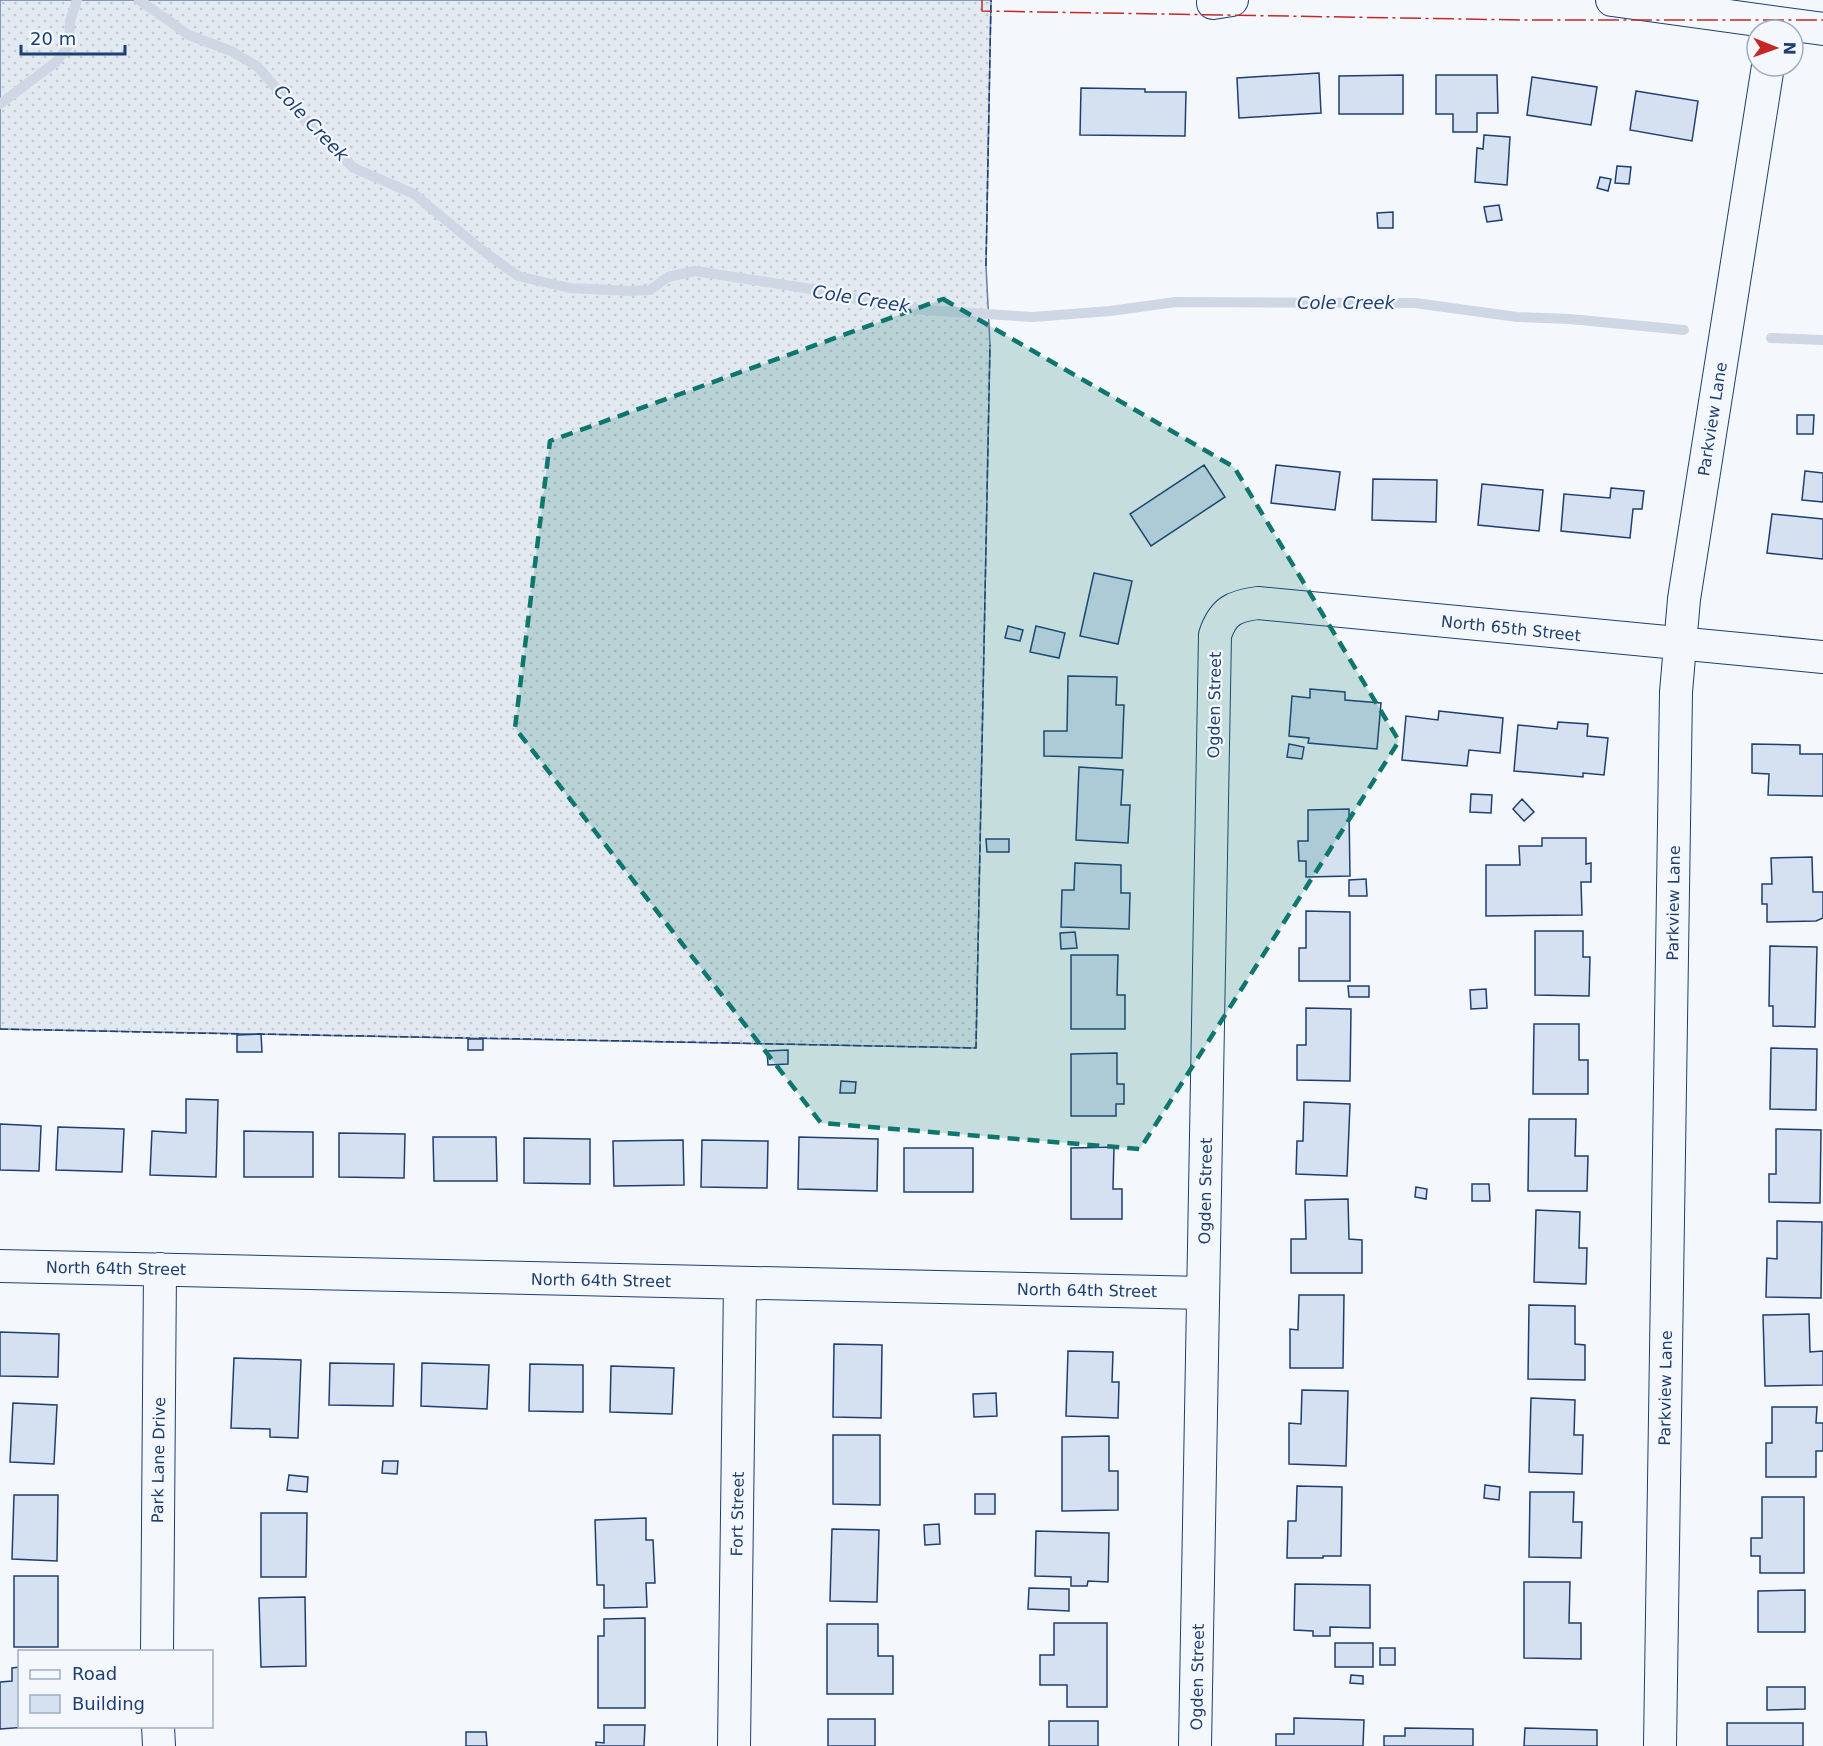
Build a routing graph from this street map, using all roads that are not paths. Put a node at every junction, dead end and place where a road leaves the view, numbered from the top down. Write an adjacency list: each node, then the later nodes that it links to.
1 (1612, 0): 2 (street)
2 (1775, 17): 3 (street)
3 (1823, 28)
4 (1766, 78): 6 (street, Parkview Lane)
5 (1215, 635): 6 (street, North 65th Street); 11 (street, Ogden Street)
6 (1680, 644): 7 (street, North 65th Street); 17 (street, Parkview Lane)
7 (1823, 657)
8 (0, 1266): 9 (street, North 64th Street)
9 (160, 1269): 10 (street, North 64th Street); 12 (street, Park Lane Drive)
10 (740, 1283): 11 (street, North 64th Street); 15 (street, Fort Street)
11 (1203, 1293): 16 (street, Ogden Street)
12 (157, 1650)
13 (158, 1728): 14 (street)
14 (159, 1746)
15 (734, 1746)
16 (1195, 1746)
17 (1660, 1746)

